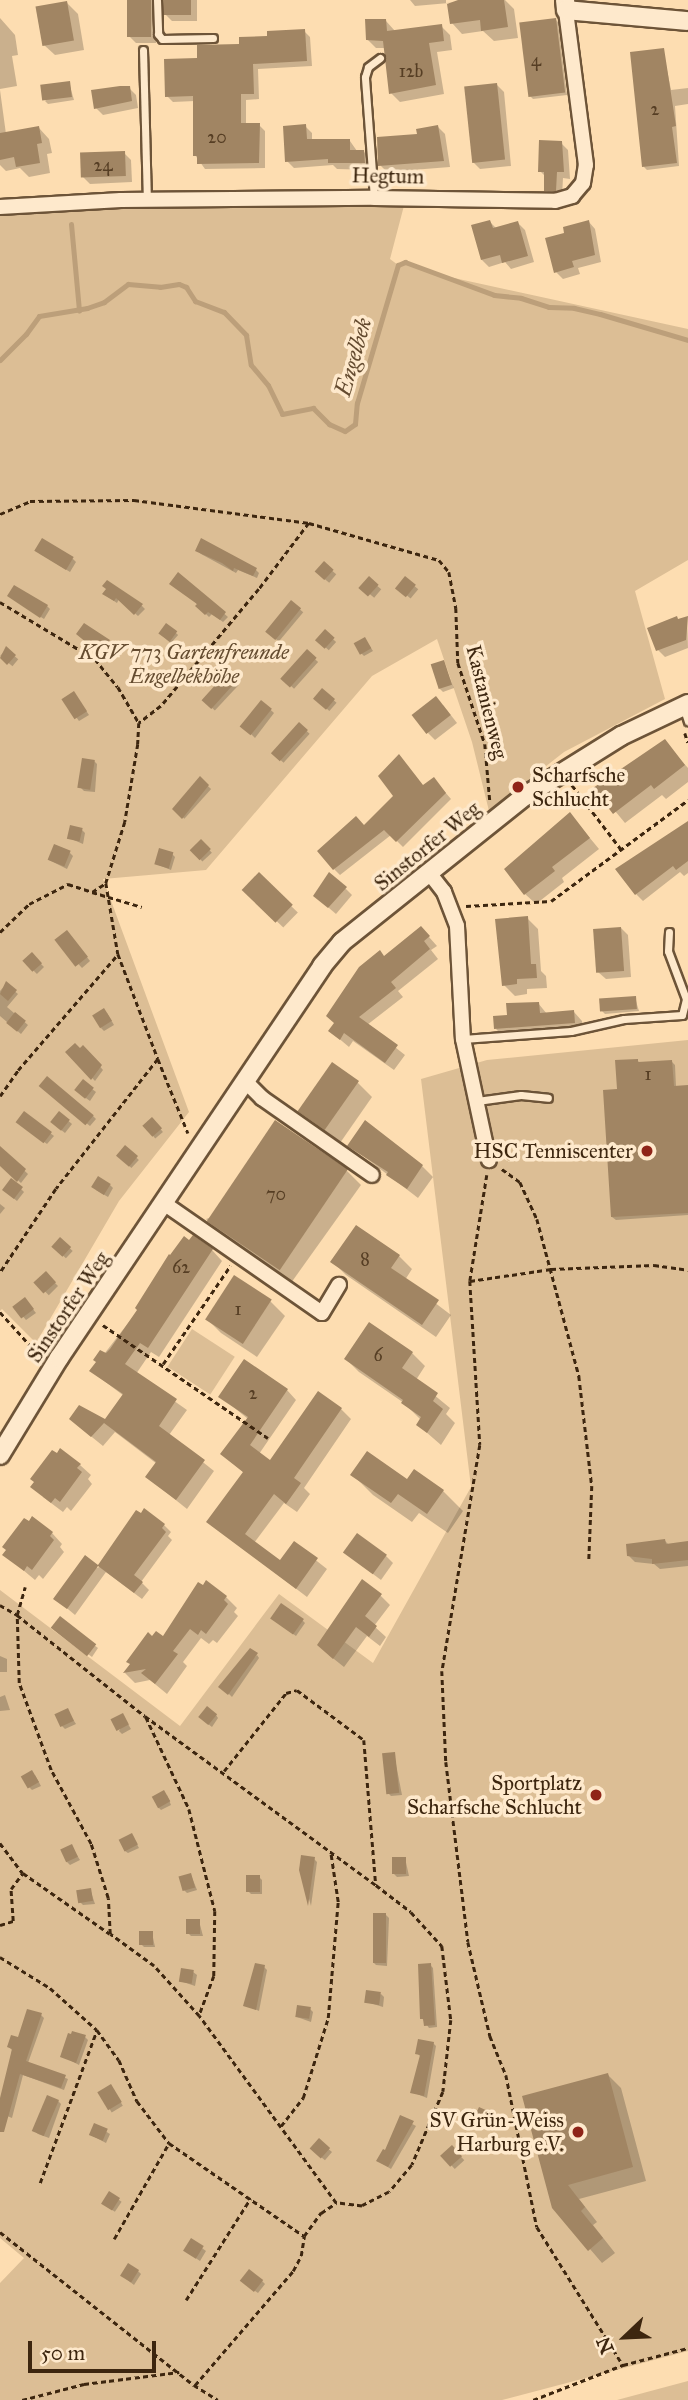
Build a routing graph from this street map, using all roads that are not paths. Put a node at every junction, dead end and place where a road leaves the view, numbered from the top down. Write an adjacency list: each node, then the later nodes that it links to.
1 (157, 0): 4 (lane)
2 (566, 5): 3 (street); 7 (street, Hegtum)
3 (688, 21)
4 (213, 38)
5 (143, 50): 8 (lane)
6 (380, 58): 7 (lane)
7 (374, 198): 8 (street, Hegtum)
8 (147, 200): 9 (street, Hegtum)
9 (0, 207)
10 (686, 710): 11 (street, Sinstorfer Weg)
11 (430, 874): 13 (street); 14 (street, Sinstorfer Weg)
12 (668, 932): 13 (lane)
13 (463, 1039): 16 (street)
14 (246, 1082): 18 (street); 19 (street, Sinstorfer Weg)
15 (548, 1098): 16 (lane)
16 (477, 1101): 17 (street)
17 (489, 1160)
18 (372, 1175)
19 (165, 1204): 20 (street); 21 (street, Sinstorfer Weg)
20 (339, 1285)
21 (0, 1455)

